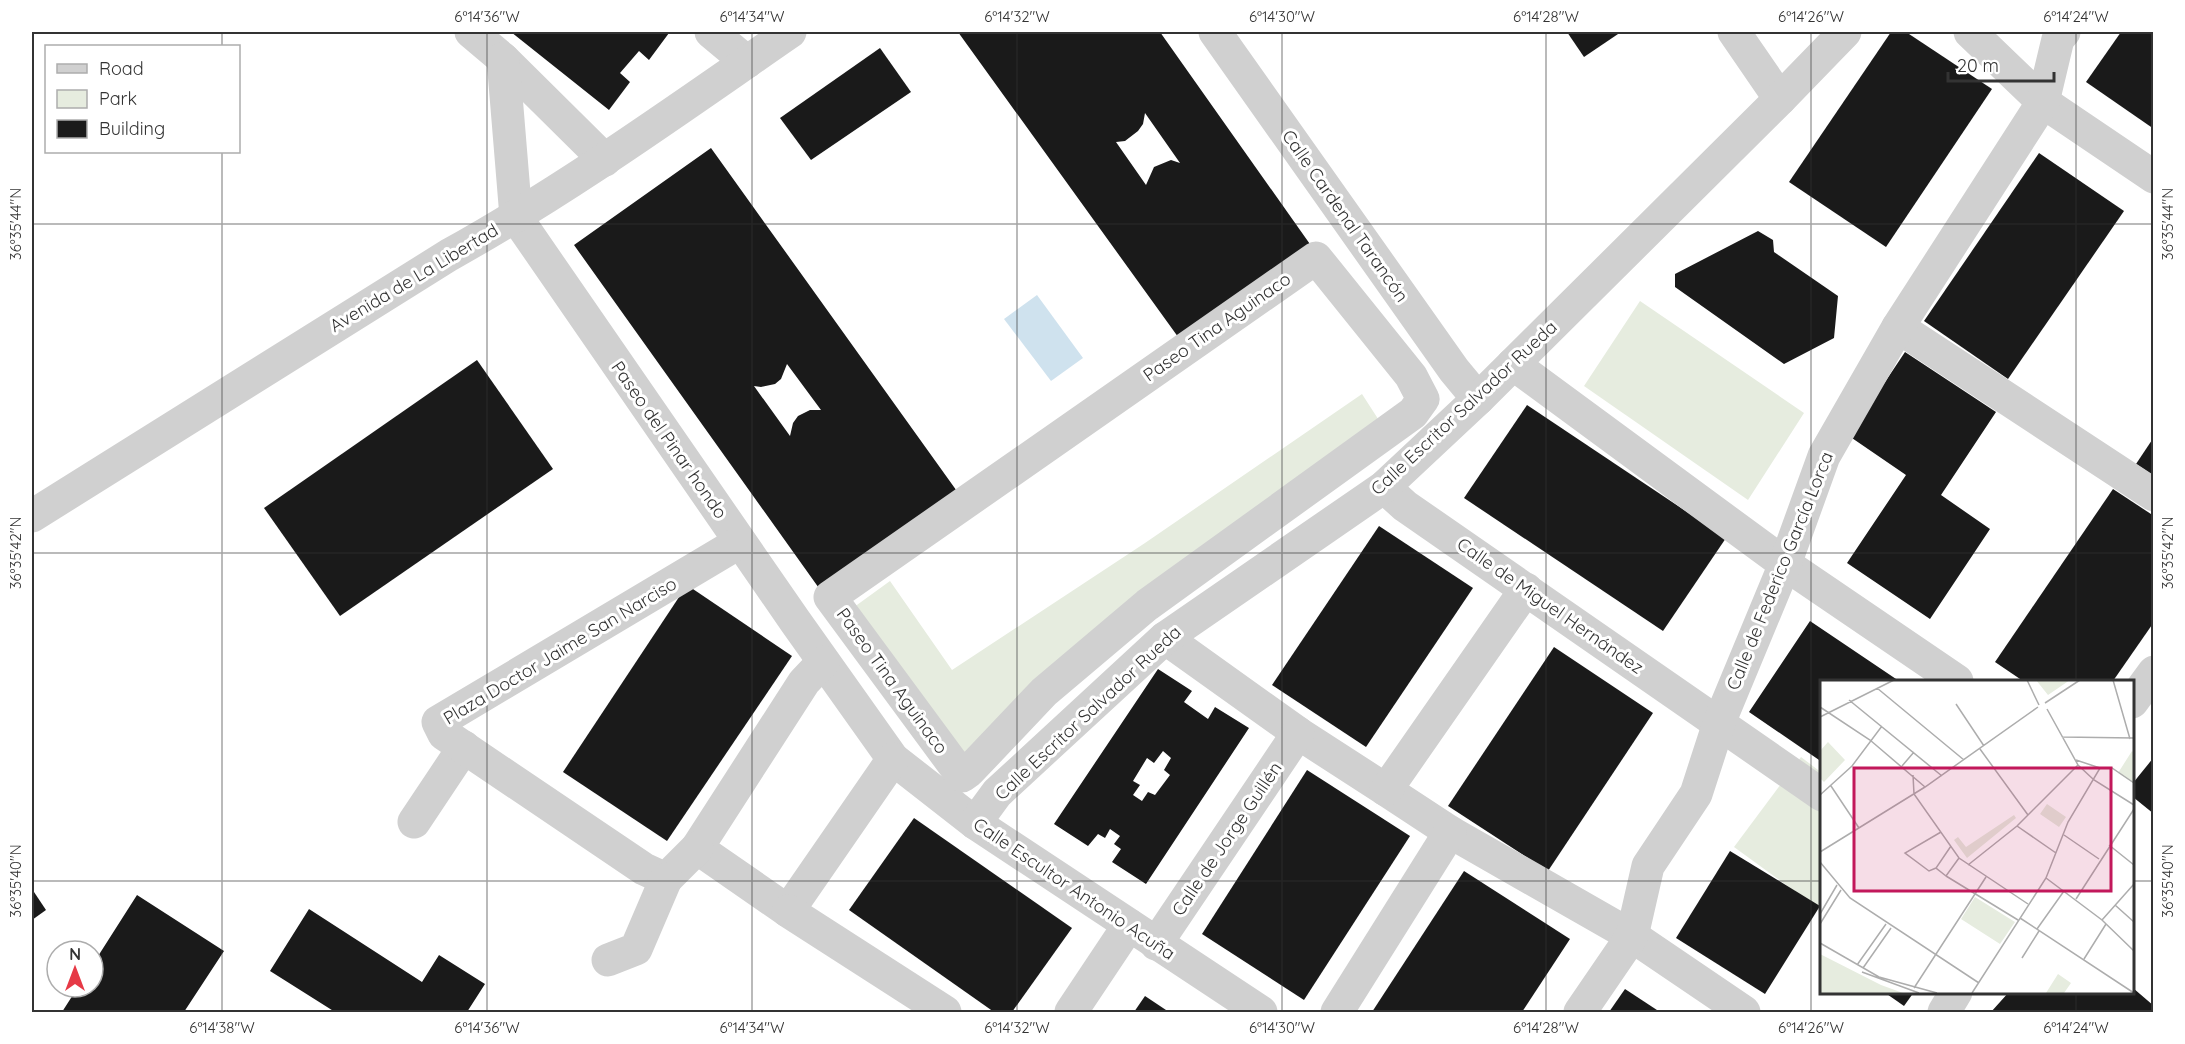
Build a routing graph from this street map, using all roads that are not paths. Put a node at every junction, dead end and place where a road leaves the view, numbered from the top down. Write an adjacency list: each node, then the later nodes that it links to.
1 (471, 32): 9 (street)
2 (711, 32): 10 (street)
3 (790, 32): 10 (street, Avenida de La Libertad)
4 (1215, 32): 19 (street, Calle Cardenal Tarancón)
5 (1734, 32): 11 (street)
6 (1845, 32): 11 (street, Calle Escritor Salvador Rueda)
7 (1970, 32): 12 (street)
8 (2064, 32): 12 (street, Calle de Federico García Lorca)
9 (503, 59): 13 (street); 15 (street)
10 (747, 62): 13 (street, Avenida de La Libertad)
11 (1780, 99): 17 (street, Calle Escritor Salvador Rueda)
12 (2043, 102): 14 (street); 16 (street, Calle de Federico García Lorca)
13 (605, 160): 15 (street, Avenida de La Libertad)
14 (2154, 177)
15 (516, 217): 22 (street, Avenida de La Libertad); 23 (street, Paseo del Pinar hondo)
16 (1898, 327): 21 (street); 24 (street, Calle de Federico García Lorca)
17 (1513, 364): 19 (street, Calle Escritor Salvador Rueda); 24 (street)
18 (1411, 376): 18 (street, Paseo Tina Aguinaco)
19 (1478, 399): 20 (street, Calle Escritor Salvador Rueda)
20 (1384, 487): 25 (street, Calle de Miguel Hernández); 26 (street, Calle Escritor Salvador Rueda)
21 (2154, 495)
22 (35, 506)
23 (740, 542): 27 (street, Paseo del Pinar hondo); 33 (street, Plaza Doctor Jaime San Narciso)
24 (1785, 564): 29 (street); 31 (street, Calle de Federico García Lorca)
25 (1526, 589): 31 (street, Calle de Miguel Hernández); 35 (street)
26 (1165, 638): 32 (street); 38 (street, Calle Escritor Salvador Rueda)
27 (823, 662): 34 (street, Calle Escultor Antonio Acuña); 40 (street)
28 (2154, 672): 30 (street)
29 (1956, 680)
30 (2134, 701)
31 (1719, 723): 36 (street, Calle de Miguel Hernández); 44 (street, Calle de Federico García Lorca)
32 (1298, 733): 35 (street); 45 (street, Calle de Jorge Guillén)
33 (464, 747): 37 (street); 41 (street, Plaza Doctor Jaime San Narciso)
34 (893, 759): 38 (street, Calle Escultor Antonio Acuña); 42 (street)
35 (1386, 790): 39 (street)
36 (1820, 794)
37 (414, 822)
38 (975, 823): 43 (street, Calle Escultor Antonio Acuña)
39 (1450, 832): 44 (street); 51 (street)
40 (697, 848): 41 (street); 42 (street)
41 (666, 879): 46 (street)
42 (788, 911): 48 (street)
43 (1129, 925): 45 (street, Calle Escultor Antonio Acuña); 49 (street)
44 (1632, 936): 52 (street); 53 (street)
45 (1156, 944): 50 (street, Calle Escultor Antonio Acuña)
46 (608, 960)
47 (1955, 993): 54 (street)
48 (945, 1012)
49 (1071, 1012)
50 (1261, 1012)
51 (1337, 1012)
52 (1580, 1012)
53 (1744, 1012)
54 (1944, 1012)

